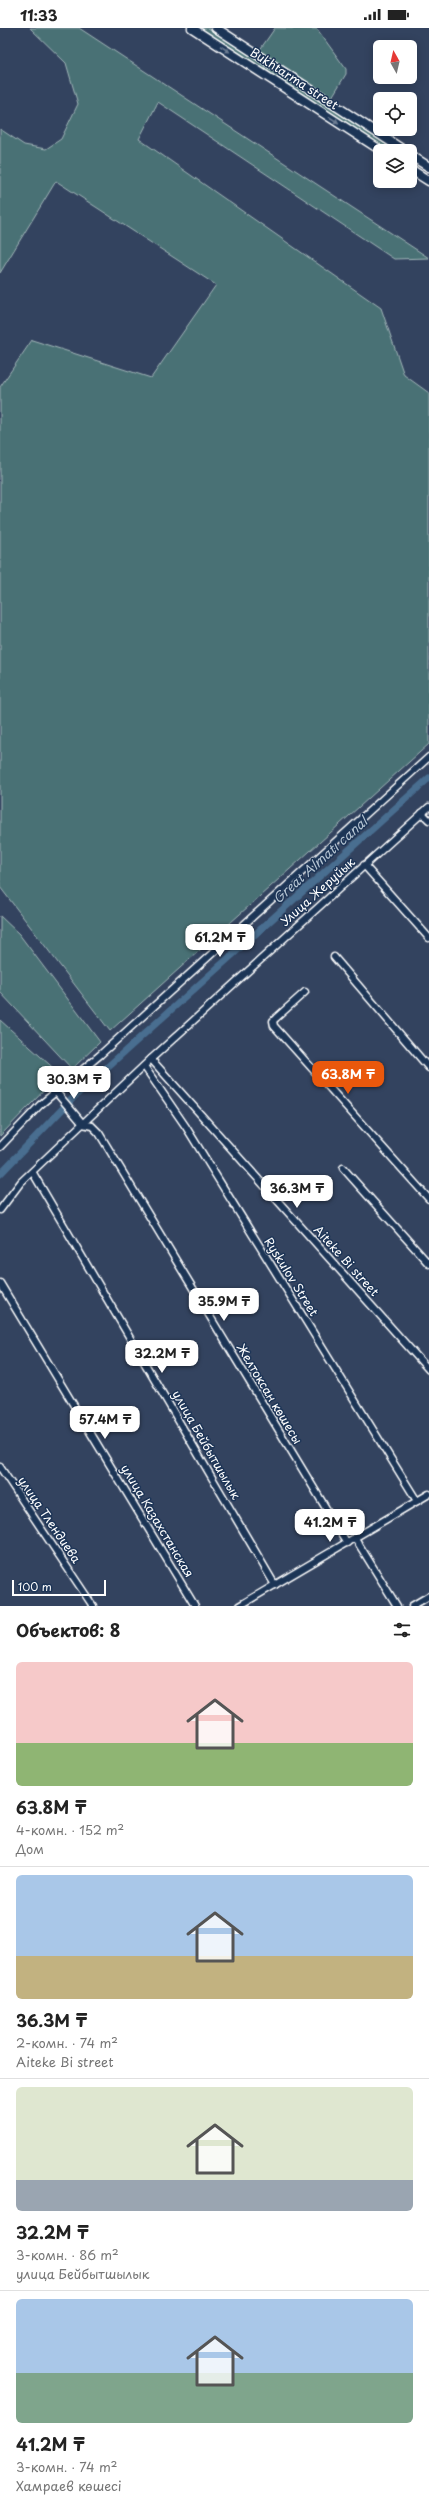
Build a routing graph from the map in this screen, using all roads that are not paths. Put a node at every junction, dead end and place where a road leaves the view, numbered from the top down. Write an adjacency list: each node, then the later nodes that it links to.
1 (192, 28): 4 (main road, Bukhtarma street, one-way to 4)
2 (216, 28): 3 (main road, Bukhtarma street)
3 (394, 144)
4 (373, 145)
5 (417, 159): 6 (main road)
6 (429, 167)
7 (417, 173): 8 (main road)
8 (429, 181)
9 (429, 757): 20 (street)
10 (429, 807): 11 (street, Улица Жеруйык)
11 (422, 813): 12 (street); 13 (street, Улица Жеруйык)
12 (429, 820)
13 (364, 865): 14 (street); 17 (street, Улица Жеруйык)
14 (429, 938)
15 (334, 958): 19 (street)
16 (305, 992): 25 (street)
17 (151, 1059): 18 (street); 29 (street, Aiteke Bi street)
18 (144, 1066): 21 (street); 32 (street, Ryskulov Street)
19 (429, 1068)
20 (56, 1092): 21 (street, Желтоксан көшесы); 22 (street)
21 (81, 1122): 24 (street); 34 (street, Желтоксан көшесы)
22 (0, 1147)
23 (343, 1168): 27 (street)
24 (33, 1172): 26 (street); 35 (street, улица Бейбытшылык)
25 (429, 1199)
26 (0, 1210)
27 (429, 1264)
28 (0, 1283): 39 (street, улица Казахстанская)
29 (429, 1370)
30 (0, 1467): 37 (street, улица Тлендиева)
31 (429, 1494): 32 (street)
32 (417, 1501): 33 (street)
33 (355, 1538): 34 (street); 41 (street)
34 (347, 1543): 35 (street)
35 (276, 1585): 40 (street)
36 (429, 1596): 42 (street)
37 (92, 1604): 38 (street)
38 (84, 1606)
39 (195, 1606)
40 (239, 1606)
41 (397, 1606)
42 (412, 1606)

